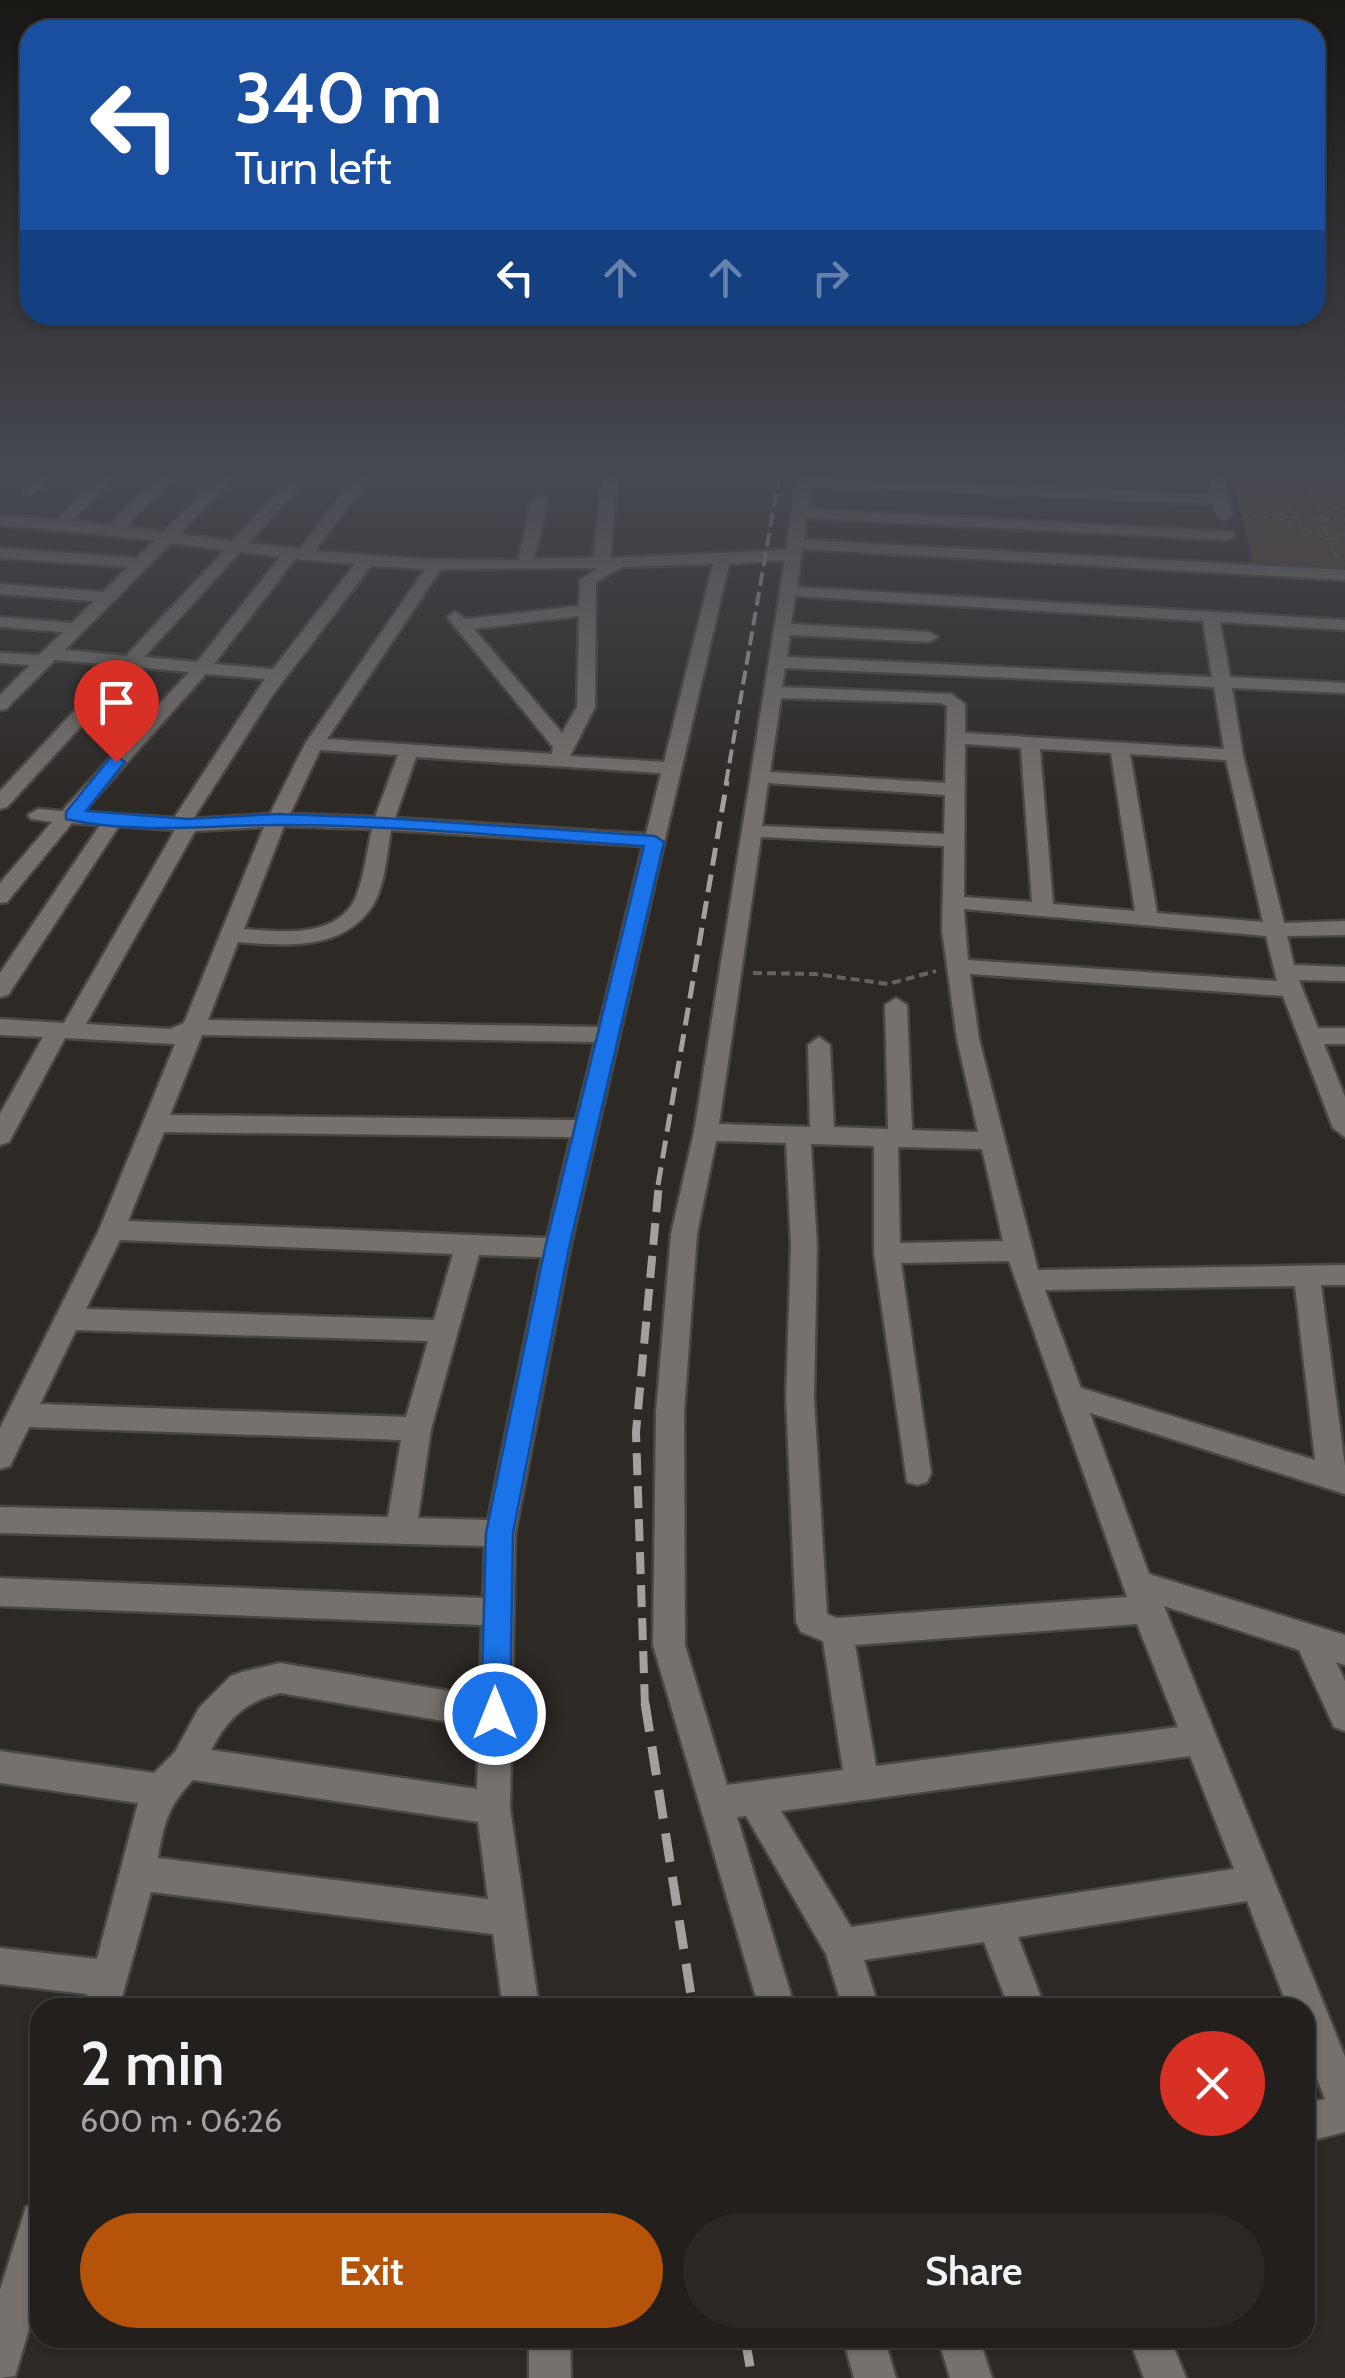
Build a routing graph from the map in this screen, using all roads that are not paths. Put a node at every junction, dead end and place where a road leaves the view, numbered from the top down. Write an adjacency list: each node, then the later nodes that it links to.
1 (122, 582): 11 (street)
2 (204, 582): 21 (street)
3 (274, 582): 23 (street)
4 (349, 582): 24 (street)
5 (424, 582): 30 (street)
6 (588, 582): 12 (street)
7 (716, 582): 36 (street)
8 (789, 582): 10 (street)
9 (0, 588): 11 (street)
10 (787, 590): 13 (street); 17 (street)
11 (107, 597): 16 (street)
12 (590, 610): 34 (street); 34 (street)
13 (1211, 618): 15 (street); 25 (street)
14 (0, 622): 16 (street)
15 (1345, 625)
16 (77, 628): 20 (street)
17 (781, 629): 18 (street); 22 (street)
18 (929, 638)
19 (0, 658): 20 (street)
20 (47, 658): 21 (street); 28 (street)
21 (127, 661): 23 (street); 39 (street)
22 (776, 662): 25 (street); 27 (street)
23 (202, 667): 24 (street); 41 (street)
24 (278, 675): 45 (street)
25 (1224, 680): 26 (street); 35 (street)
26 (1345, 688)
27 (772, 692): 29 (street); 37 (street)
28 (1, 702)
29 (956, 738): 31 (street); 38 (street)
30 (314, 744): 33 (street); 43 (street)
31 (1030, 744): 32 (street); 51 (street)
32 (1120, 748): 35 (street); 52 (street)
33 (408, 750): 34 (street); 44 (street)
34 (561, 754): 36 (street)
35 (1234, 755): 54 (street)
36 (671, 768): 48 (street)
37 (759, 777): 38 (street); 46 (street)
38 (957, 790): 47 (street)
39 (0, 803)
40 (38, 814): 41 (street)
41 (73, 816): 42 (street); 49 (street)
42 (116, 817): 45 (street); 59 (street)
43 (278, 820): 44 (street); 45 (street); 55 (street)
44 (383, 823): 48 (street); 55 (street)
45 (184, 824): 63 (street)
46 (752, 830): 47 (street); 71 (street)
47 (952, 840): 50 (street)
48 (655, 842): 64 (street)
49 (0, 897)
50 (953, 902): 51 (street); 56 (street)
51 (1043, 911): 52 (street)
52 (1147, 918): 54 (street)
53 (1345, 928): 54 (street)
54 (1276, 930): 58 (street)
55 (230, 935): 61 (street)
56 (959, 966): 58 (street); 75 (street)
57 (1345, 974): 58 (street)
58 (1287, 980): 65 (street)
59 (0, 990)
60 (896, 1005): 74 (street)
61 (196, 1027): 63 (street); 64 (street); 68 (street)
62 (0, 1028): 63 (street)
63 (63, 1032): 73 (street)
64 (611, 1035): 69 (street)
65 (1309, 1036): 66 (street); 70 (street)
66 (1345, 1036)
67 (819, 1045): 72 (street)
68 (155, 1123): 69 (street); 76 (street)
69 (587, 1128): 78 (street)
70 (1345, 1128)
71 (706, 1132): 72 (street); 109 (street)
72 (810, 1135): 74 (street); 98 (street)
73 (0, 1136)
74 (893, 1138): 75 (street); 80 (street)
75 (990, 1140): 79 (street)
76 (112, 1230): 77 (street); 84 (street)
77 (469, 1244): 78 (street); 85 (street)
78 (557, 1248): 94 (street)
79 (1018, 1251): 80 (street); 83 (street)
80 (887, 1254): 90 (street)
81 (1307, 1276): 82 (street); 83 (street); 91 (street)
82 (1345, 1276)
83 (1027, 1280): 86 (street)
84 (66, 1319): 85 (street); 87 (street)
85 (442, 1331): 88 (street)
86 (1071, 1396): 91 (street); 96 (street)
87 (20, 1415): 88 (street); 89 (street)
88 (417, 1429): 93 (street)
89 (0, 1457)
90 (917, 1473)
91 (1338, 1480)
92 (0, 1520): 93 (street)
93 (400, 1531): 94 (street)
94 (500, 1533): 97 (street)
95 (0, 1592): 97 (street)
96 (1144, 1596): 98 (street); 99 (street); 103 (street)
97 (495, 1612): 101 (street)
98 (837, 1632): 106 (street)
99 (1308, 1638): 100 (street); 102 (street)
100 (1345, 1650)
101 (495, 1714): 104 (street); 110 (street)
102 (1345, 1716)
103 (1203, 1739): 106 (street); 112 (street)
104 (186, 1763): 107 (street); 110 (street)
105 (0, 1766): 107 (street)
106 (862, 1784): 108 (street)
107 (160, 1790): 111 (street)
108 (754, 1798): 109 (street); 115 (street)
109 (717, 1803): 119 (street)
110 (493, 1808): 113 (street)
111 (139, 1873): 113 (street); 117 (street)
112 (1260, 1882): 114 (street); 122 (street)
113 (510, 1920): 118 (street)
114 (996, 1923): 115 (street); 121 (street)
115 (842, 1946): 120 (street)
116 (0, 1966): 117 (street)
117 (105, 1993)
118 (520, 1998)
119 (774, 1998)
120 (858, 1998)
121 (1023, 1998)
122 (1305, 1998)
123 (1315, 2025): 124 (street)
124 (1345, 2103)
125 (1345, 2113): 126 (street)
126 (1315, 2120)
127 (30, 2256): 132 (street)
128 (550, 2348): 133 (street)
129 (867, 2348): 134 (street)
130 (961, 2348): 135 (street)
131 (1154, 2348): 136 (street)
132 (0, 2361)
133 (550, 2378)
134 (875, 2378)
135 (970, 2378)
136 (1165, 2378)

